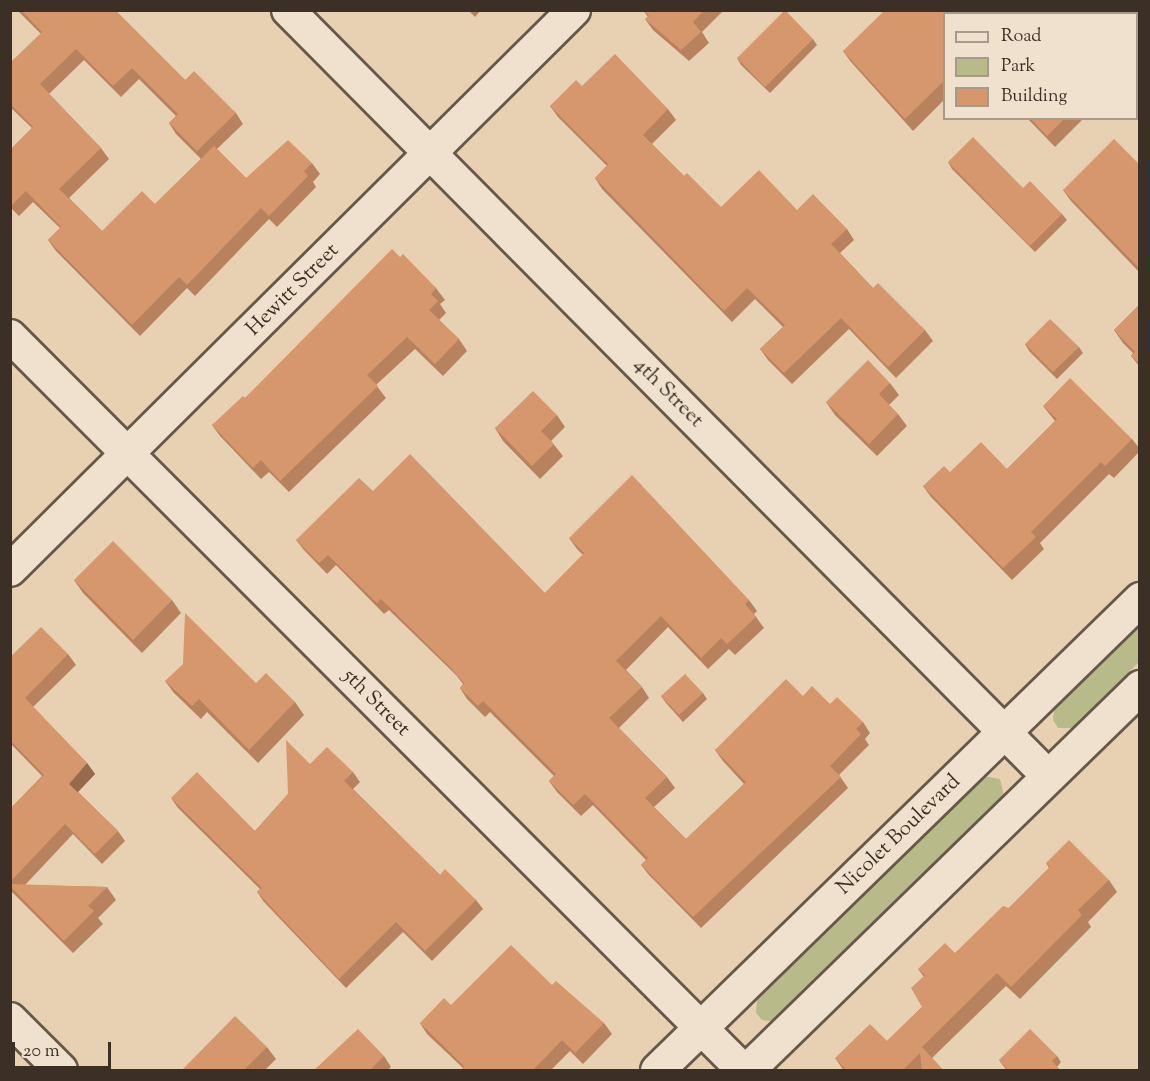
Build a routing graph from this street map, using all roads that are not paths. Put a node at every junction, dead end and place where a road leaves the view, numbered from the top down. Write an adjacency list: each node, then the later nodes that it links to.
1 (288, 10): 3 (street, 4th Street)
2 (574, 10): 3 (street, Hewitt Street)
3 (430, 153): 5 (street, Hewitt Street); 9 (street, 4th Street)
4 (10, 336): 5 (street, 5th Street)
5 (128, 454): 6 (street, Hewitt Street); 12 (street, 5th Street)
6 (10, 570)
7 (1140, 599): 9 (street, Nicolet Boulevard)
8 (1140, 687): 10 (street)
9 (1005, 733): 10 (street, 4th Street); 12 (street, Nicolet Boulevard)
10 (1048, 776): 15 (street)
11 (10, 1019): 13 (street)
12 (699, 1027): 14 (street, Nicolet Boulevard); 15 (street, 5th Street)
13 (61, 1071)
14 (657, 1071)
15 (745, 1071)

